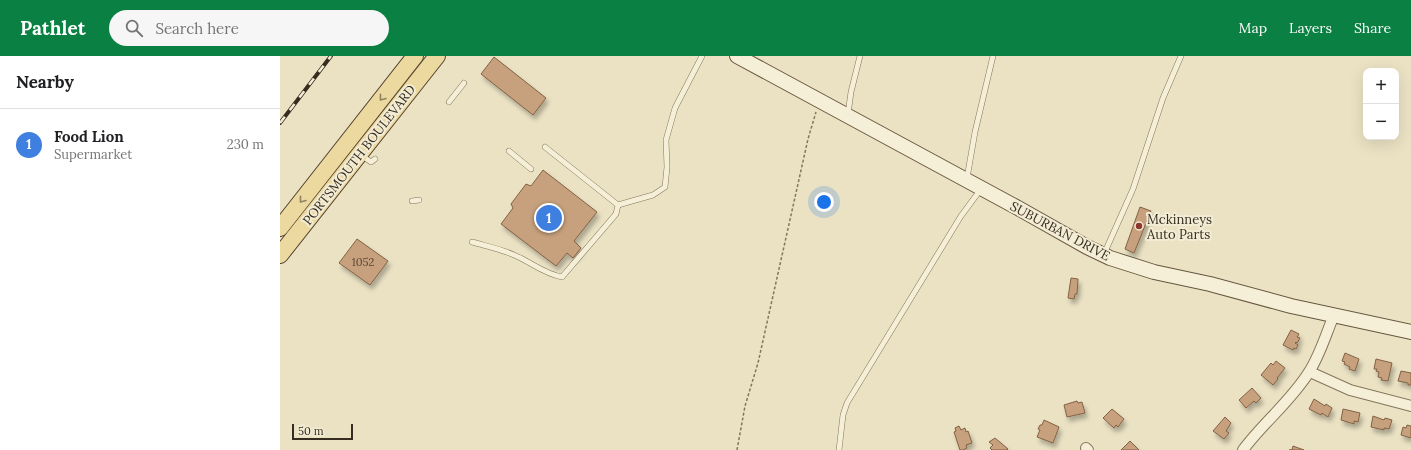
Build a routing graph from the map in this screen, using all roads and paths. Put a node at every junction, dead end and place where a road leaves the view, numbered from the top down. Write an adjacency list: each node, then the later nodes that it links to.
1 (415, 56): 8 (main road, PORTSMOUTH BOULEVARD)
2 (437, 56): 8 (main road, PORTSMOUTH BOULEVARD)
3 (702, 56): 21 (lane)
4 (737, 56): 10 (main road, SUBURBAN DRIVE)
5 (860, 56): 12 (lane)
6 (993, 56): 17 (lane)
7 (1181, 56): 25 (lane)
8 (408, 79): 15 (main road, PORTSMOUTH BOULEVARD)
9 (464, 83): 11 (lane)
10 (819, 100): 12 (main road, SUBURBAN DRIVE); 30 (path)
11 (449, 102)
12 (848, 116): 17 (main road, SUBURBAN DRIVE)
13 (545, 147): 21 (lane)
14 (509, 151): 16 (lane)
15 (360, 153): 22 (main road, PORTSMOUTH BOULEVARD, one-way to 22); 24 (main road, PORTSMOUTH BOULEVARD)
16 (531, 168)
17 (966, 180): 18 (main road, SUBURBAN DRIVE)
18 (981, 188): 25 (main road, SUBURBAN DRIVE); 31 (lane)
19 (419, 200): 20 (lane)
20 (412, 201)
21 (618, 205): 23 (lane)
22 (280, 228)
23 (472, 242)
24 (280, 255)
25 (1103, 255): 26 (main road, SUBURBAN DRIVE)
26 (1334, 315): 27 (main road, SUBURBAN DRIVE); 28 (street)
27 (1411, 332)
28 (1310, 372): 29 (street); 32 (street)
29 (1411, 406)
30 (737, 450)
31 (839, 450)
32 (1243, 450)

